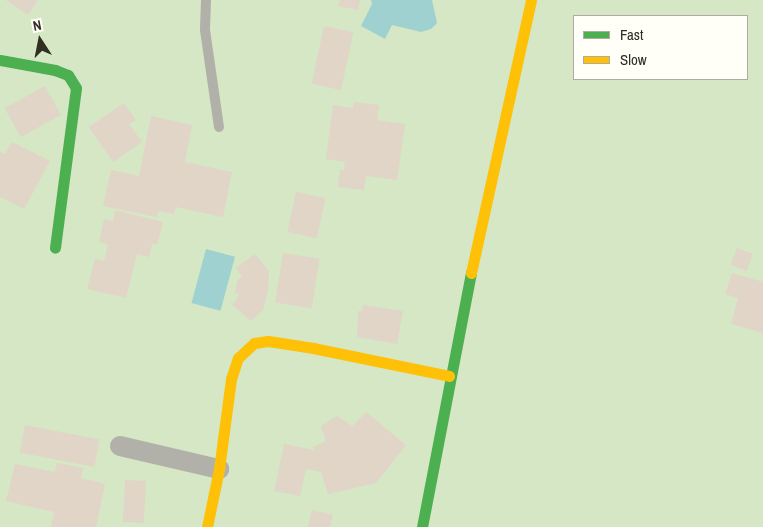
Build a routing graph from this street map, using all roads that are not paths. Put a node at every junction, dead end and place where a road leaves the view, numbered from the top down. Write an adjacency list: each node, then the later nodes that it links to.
1 (206, 0): 4 (lane)
2 (531, 0): 6 (street)
3 (0, 60): 5 (street)
4 (220, 127)
5 (55, 248)
6 (449, 376): 8 (street); 10 (street)
7 (120, 446): 8 (street)
8 (219, 469): 9 (street)
9 (207, 527)
10 (422, 527)

